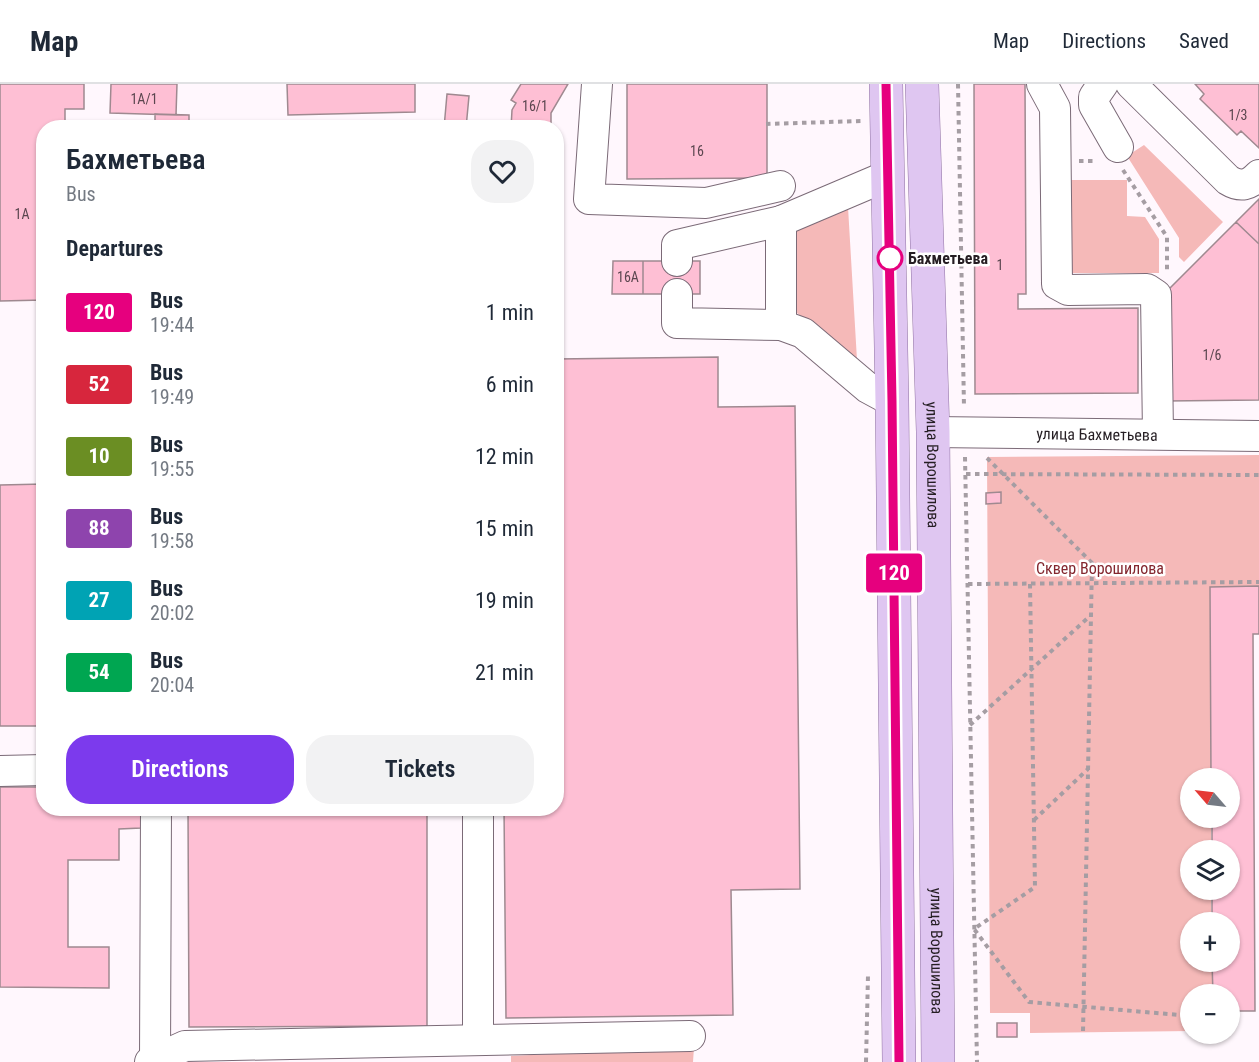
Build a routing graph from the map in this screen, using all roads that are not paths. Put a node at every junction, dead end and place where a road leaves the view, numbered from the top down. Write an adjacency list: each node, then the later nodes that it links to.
1 (597, 84): 10 (street)
2 (886, 84): 9 (main road)
3 (922, 84): 16 (main road, улица Ворошилова)
4 (1042, 84): 17 (street)
5 (1103, 84): 7 (street)
6 (1131, 84): 8 (street)
7 (1114, 156)
8 (1259, 175)
9 (888, 176): 11 (street); 15 (main road)
10 (780, 186)
11 (781, 221): 12 (street); 14 (street)
12 (677, 261)
13 (677, 294): 14 (street)
14 (781, 325): 15 (street)
15 (892, 401): 26 (main road)
16 (949, 432): 17 (street, улица Бахметьева); 27 (main road, улица Ворошилова)
17 (1158, 434): 18 (street, улица Бахметьева)
18 (1259, 435)
19 (0, 771): 20 (street)
20 (36, 771)
21 (156, 816): 25 (street)
22 (478, 816): 24 (street)
23 (690, 1036): 24 (street)
24 (480, 1047): 25 (street)
25 (152, 1061)
26 (899, 1062)
27 (945, 1062)

